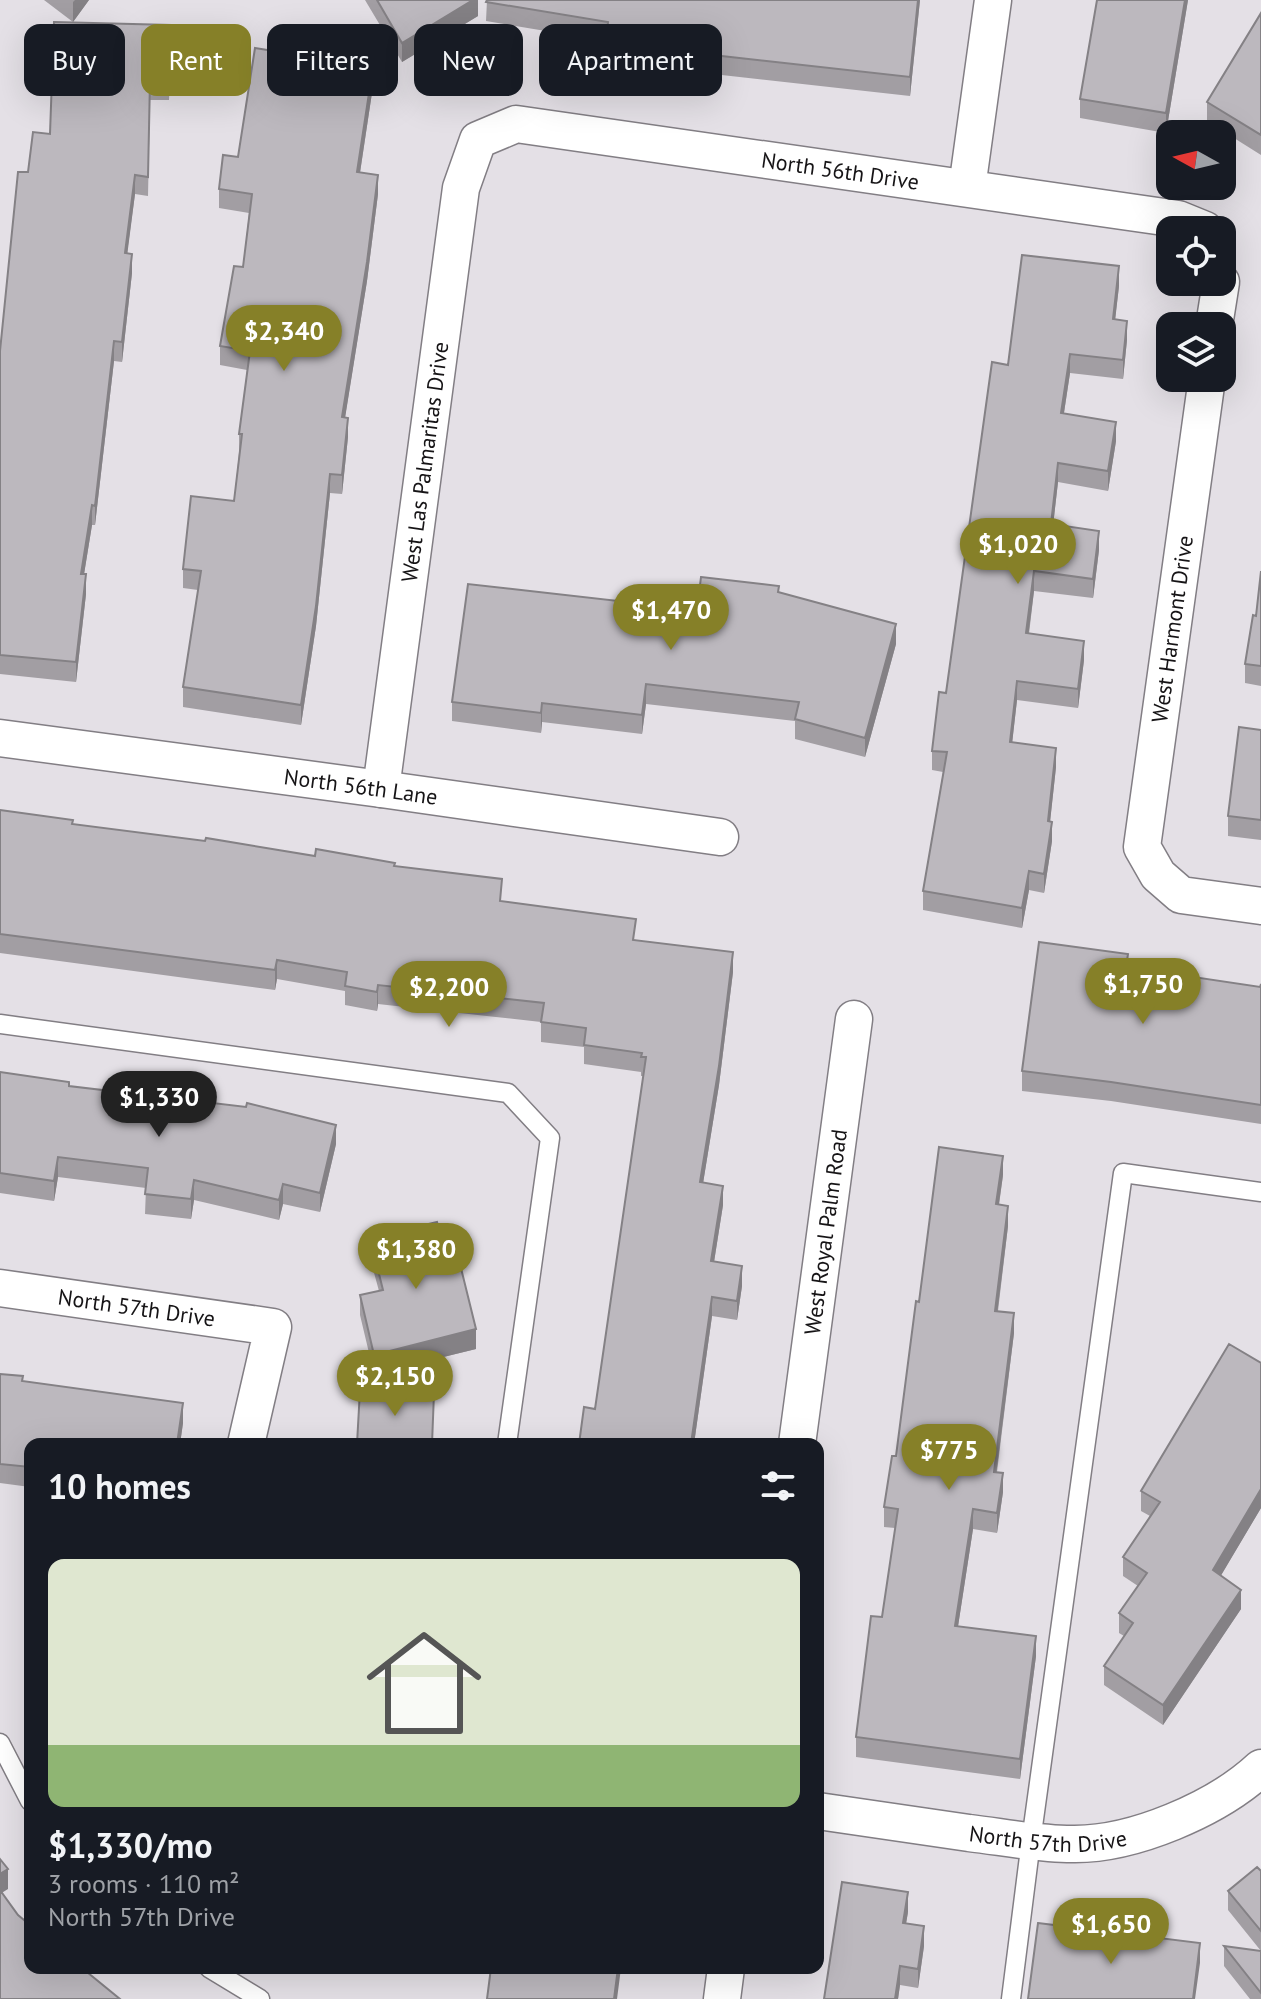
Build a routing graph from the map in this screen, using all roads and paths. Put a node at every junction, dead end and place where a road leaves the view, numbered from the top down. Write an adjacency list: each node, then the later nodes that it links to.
1 (993, 0): 3 (street)
2 (478, 140): 3 (street, North 56th Drive); 7 (street, West Las Palmaritas Drive)
3 (967, 188): 4 (street, North 56th Drive)
4 (1158, 216)
5 (1205, 392): 9 (street, West Harmont Drive)
6 (0, 738): 7 (street, North 56th Lane)
7 (381, 789): 8 (street, North 56th Lane)
8 (720, 837)
9 (1261, 906)
10 (854, 1019): 16 (street, West Royal Palm Road)
11 (0, 1024): 15 (lane)
12 (1261, 1192): 21 (lane)
13 (0, 1288): 14 (street, North 57th Drive)
14 (247, 1438)
15 (508, 1438)
16 (798, 1438)
17 (0, 1743): 19 (lane)
18 (1261, 1768): 21 (street, North 57th Drive)
19 (24, 1789)
20 (824, 1812): 21 (street, North 57th Drive)
21 (1031, 1841): 26 (lane)
22 (219, 1974): 24 (lane)
23 (725, 1974): 25 (street)
24 (260, 1999)
25 (722, 1999)
26 (1011, 1999)

